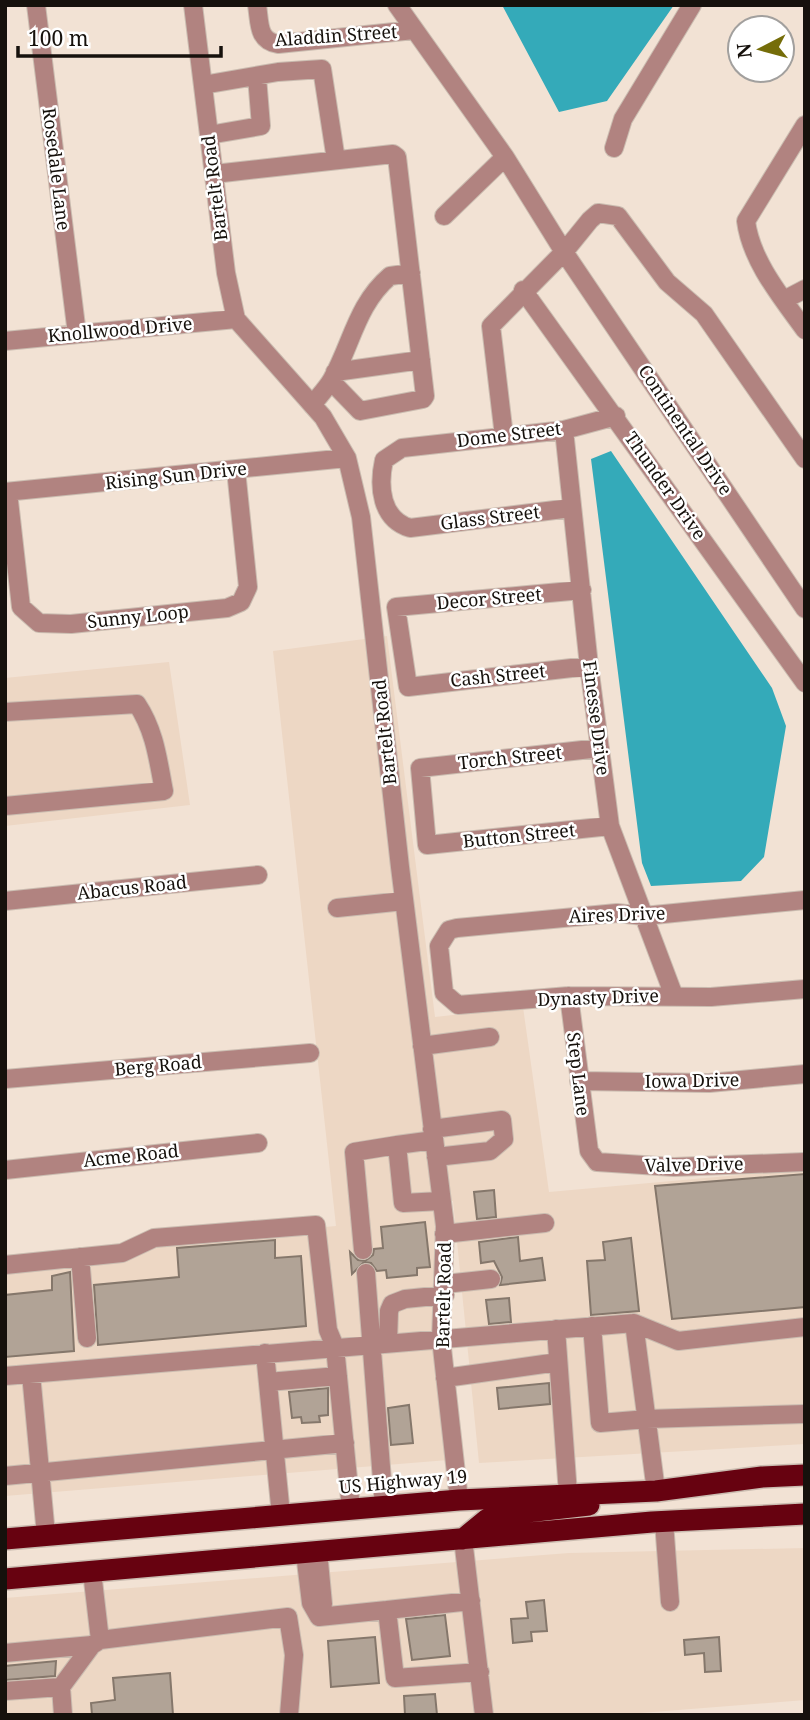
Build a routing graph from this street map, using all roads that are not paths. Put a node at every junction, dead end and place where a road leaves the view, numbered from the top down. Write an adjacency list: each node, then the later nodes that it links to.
1 (36, 5): 23 (street, Rosedale Lane)
2 (193, 5): 8 (street, Bartelt Road)
3 (257, 5): 6 (street, Aladdin Street)
4 (397, 5): 6 (street, Continental Drive)
5 (692, 5): 11 (street)
6 (414, 30): 12 (street, Continental Drive)
7 (257, 77): 8 (street); 10 (street); 13 (street)
8 (203, 85): 10 (street, Bartelt Road)
9 (805, 125): 20 (street)
10 (209, 135): 14 (street, Bartelt Road)
11 (614, 148)
12 (505, 157): 15 (street); 16 (street, Continental Drive)
13 (336, 160): 14 (street); 17 (street)
14 (214, 174): 21 (street, Bartelt Road)
15 (444, 216)
16 (564, 252): 19 (street); 32 (street); 38 (street, Continental Drive)
17 (411, 273): 25 (street); 26 (street)
18 (805, 289): 20 (street)
19 (523, 290): 28 (street, Thunder Drive); 30 (street)
20 (784, 300): 22 (street)
21 (236, 319): 23 (street, Knollwood Drive); 27 (street, Bartelt Road)
22 (805, 330)
23 (77, 334): 24 (street, Knollwood Drive)
24 (5, 341)
25 (421, 360): 26 (street); 26 (street)
26 (333, 377): 27 (street)
27 (312, 405): 31 (street, Bartelt Road)
28 (616, 416): 29 (street, Dome Street); 40 (street, Thunder Drive)
29 (564, 430): 30 (street, Dome Street); 35 (street, Finesse Drive)
30 (504, 436): 36 (street, Dome Street)
31 (347, 458): 33 (street, Rising Sun Drive); 50 (street, Bartelt Road)
32 (805, 459)
33 (236, 470): 34 (street, Rising Sun Drive); 34 (street, Sunny Loop)
34 (6, 492)
35 (571, 508): 36 (street, Glass Street); 37 (street, Finesse Drive)
36 (410, 528)
37 (582, 590): 39 (street, Finesse Drive); 41 (street, Decor Street)
38 (805, 609)
39 (589, 666): 41 (street, Cash Street); 43 (street, Finesse Drive)
40 (805, 683)
41 (408, 687)
42 (5, 712): 44 (street)
43 (600, 748): 45 (street, Finesse Drive); 46 (street, Torch Street)
44 (5, 806)
45 (610, 827): 46 (street, Button Street); 52 (street, Finesse Drive)
46 (427, 845)
47 (258, 875): 49 (street, Abacus Road)
48 (805, 900): 52 (street, Aires Drive)
49 (5, 901)
50 (404, 901): 51 (street); 58 (street, Bartelt Road)
51 (337, 908)
52 (644, 916): 53 (street, Aires Drive); 56 (street, Finesse Drive)
53 (439, 946): 55 (street, Dynasty Drive)
54 (805, 989): 56 (street, Dynasty Drive)
55 (569, 996): 56 (street, Dynasty Drive); 62 (street, Step Lane)
56 (674, 996)
57 (490, 1037): 58 (street)
58 (422, 1046): 63 (street, Bartelt Road)
59 (310, 1053): 61 (street, Berg Road)
60 (805, 1074): 62 (street, Iowa Drive)
61 (5, 1079)
62 (579, 1081): 66 (street, Step Lane)
63 (434, 1142): 65 (street); 69 (street, Bartelt Road)
64 (258, 1143): 68 (street, Acme Road)
65 (397, 1144): 69 (street); 72 (street)
66 (589, 1151): 67 (street, Valve Drive)
67 (805, 1161)
68 (5, 1170)
69 (441, 1201): 71 (street, Bartelt Road)
70 (545, 1223): 71 (street)
71 (444, 1234): 77 (street, Bartelt Road)
72 (363, 1250)
73 (80, 1257): 74 (street); 84 (street); 87 (street)
74 (5, 1265)
75 (366, 1273): 83 (street)
76 (491, 1279): 77 (street)
77 (445, 1289): 82 (street, Bartelt Road); 83 (street)
78 (634, 1323): 79 (street); 80 (street); 94 (street)
79 (592, 1326): 81 (street); 94 (street)
80 (805, 1328)
81 (556, 1329): 82 (street); 86 (street)
82 (441, 1339): 83 (street); 91 (street, Bartelt Road)
83 (379, 1344): 84 (street); 103 (street)
84 (335, 1347): 85 (street); 90 (street)
85 (265, 1353): 87 (street); 92 (street)
86 (558, 1362): 91 (street); 101 (street)
87 (90, 1368): 88 (street)
88 (31, 1374): 89 (street); 97 (street)
89 (5, 1376)
90 (338, 1376): 92 (street); 95 (street)
91 (445, 1378): 102 (street, Bartelt Road)
92 (268, 1382): 96 (street)
93 (805, 1414): 94 (street)
94 (647, 1419): 100 (street)
95 (345, 1443): 96 (street); 104 (street)
96 (275, 1451): 97 (street); 106 (street)
97 (40, 1473): 99 (street); 108 (street)
98 (805, 1475): 100 (highway, US Highway 19)
99 (5, 1476)
100 (656, 1491): 101 (highway, US Highway 19); 110 (highway)
101 (568, 1494): 102 (highway, US Highway 19)
102 (458, 1500): 103 (highway, US Highway 19)
103 (384, 1506): 104 (highway, US Highway 19)
104 (351, 1509): 106 (highway, US Highway 19)
105 (805, 1514): 107 (highway)
106 (281, 1515): 108 (highway, US Highway 19)
107 (664, 1522): 110 (highway); 115 (street)
108 (46, 1535): 109 (highway, US Highway 19)
109 (5, 1539)
110 (463, 1539): 111 (highway); 114 (street)
111 (311, 1552): 112 (highway); 116 (street)
112 (92, 1572): 113 (highway); 117 (street)
113 (5, 1579)
114 (471, 1601): 116 (street); 119 (street)
115 (670, 1602)
116 (387, 1610): 119 (street)
117 (96, 1642): 118 (street); 120 (street); 123 (street)
118 (5, 1653)
119 (480, 1672): 124 (street)
120 (61, 1687): 121 (street); 122 (street)
121 (5, 1691)
122 (63, 1715)
123 (289, 1715)
124 (484, 1715)

